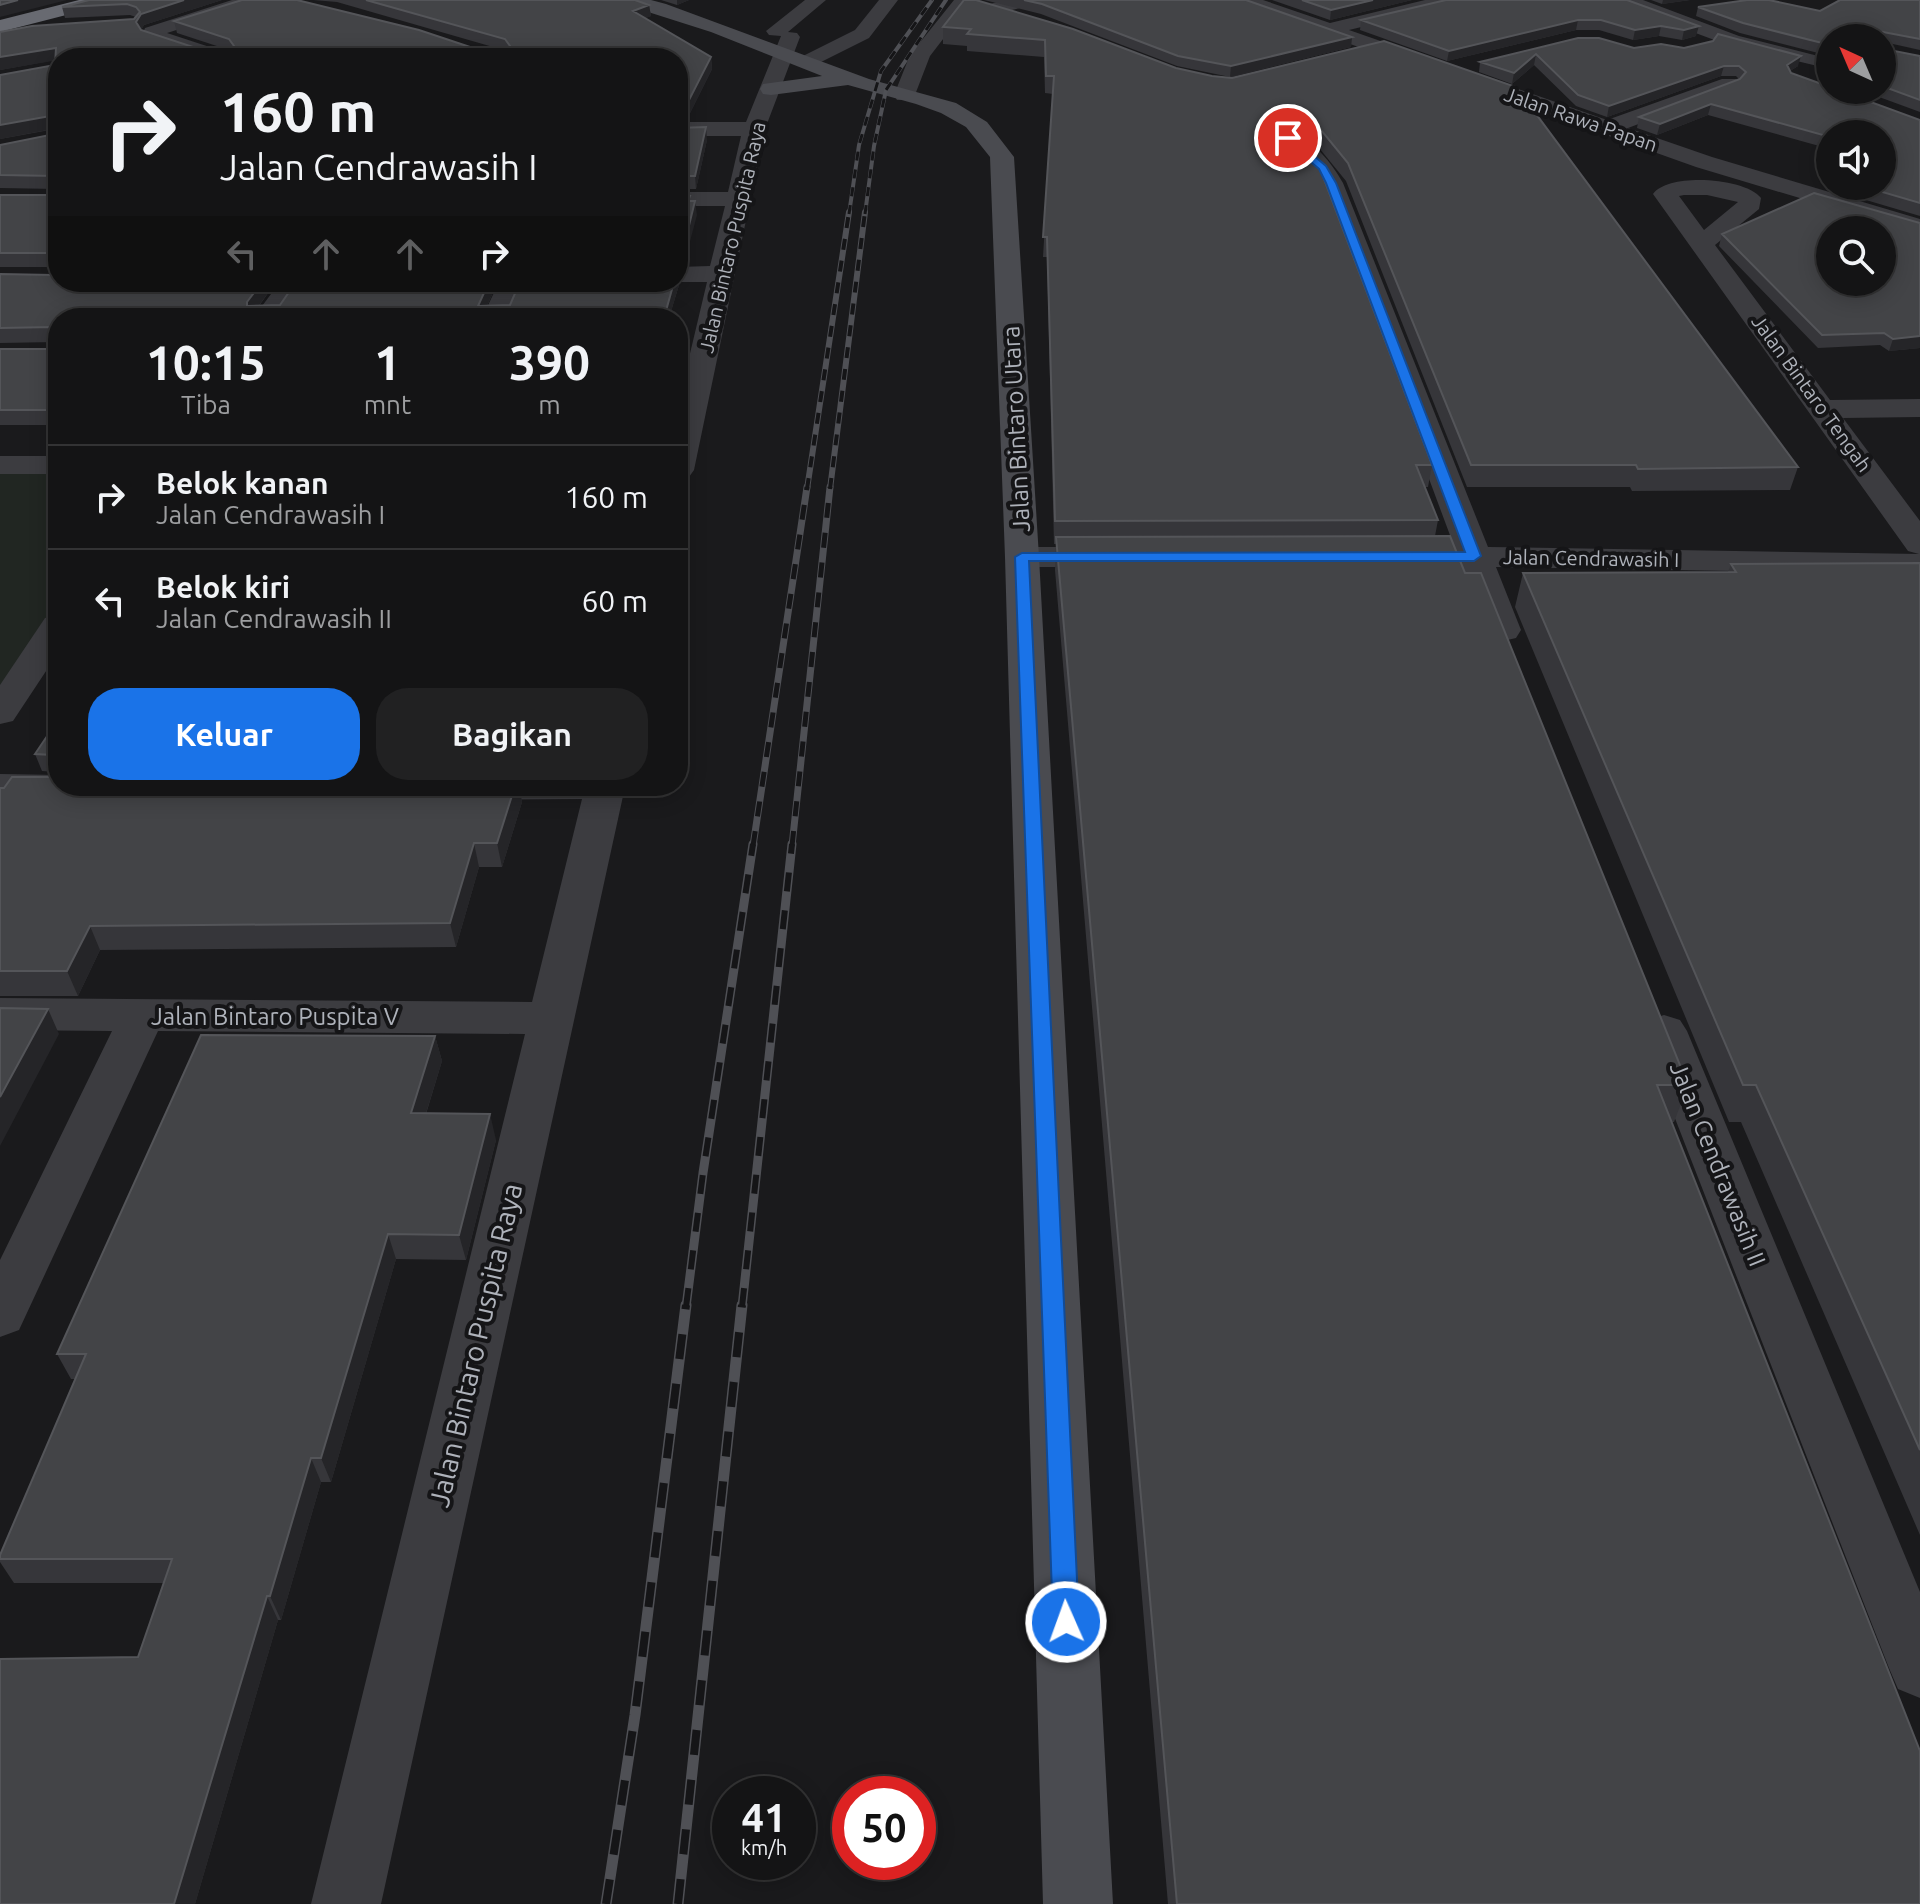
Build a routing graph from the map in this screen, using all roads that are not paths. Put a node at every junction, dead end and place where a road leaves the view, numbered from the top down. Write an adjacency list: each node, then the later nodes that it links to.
1 (48, 0): 17 (highway)
2 (102, 0): 22 (highway)
3 (251, 0): 29 (street)
4 (630, 0): 28 (main road)
5 (682, 0): 28 (main road)
6 (817, 0): 28 (street)
7 (889, 0): 31 (street)
8 (1028, 0): 16 (street)
9 (1245, 0): 24 (street, Jalan Rawa Papan)
10 (1385, 0): 15 (street)
11 (1449, 0): 15 (street)
12 (1625, 0): 19 (street)
13 (962, 1): 16 (street); 40 (street)
14 (1700, 7): 19 (street)
15 (1410, 8): 24 (street)
16 (989, 10): 20 (street)
17 (0, 12)
18 (152, 12): 21 (street)
19 (1659, 13): 27 (street)
20 (1019, 20)
21 (130, 24)
22 (0, 26)
23 (83, 26): 26 (street)
24 (1326, 30): 30 (street, Jalan Rawa Papan)
25 (1787, 33): 27 (street)
26 (0, 37)
27 (1732, 40): 36 (street)
28 (784, 41): 31 (main road); 33 (main road); 39 (street, Jalan Bintaro Puspita Raya)
29 (191, 48)
30 (1382, 49): 32 (street); 35 (street, Jalan Rawa Papan)
31 (829, 52): 33 (street); 40 (main road)
32 (1352, 57)
33 (806, 62): 37 (main road)
34 (1484, 62): 35 (street)
35 (1445, 71): 41 (street, Jalan Rawa Papan)
36 (1798, 80)
37 (858, 81): 39 (main road); 40 (main road)
38 (1729, 83): 41 (street)
39 (771, 87): 43 (street, Jalan Bintaro Puspita Raya)
40 (914, 92): 58 (main road, Jalan Bintaro Utara)
41 (1606, 128): 47 (street, Jalan Rawa Papan)
42 (688, 129): 43 (street)
43 (754, 129): 46 (street, Jalan Bintaro Puspita Raya)
44 (1288, 138): 57 (street)
45 (688, 199): 46 (street)
46 (736, 199): 49 (street, Jalan Bintaro Puspita Raya)
47 (1920, 227)
48 (1703, 243): 52 (street, Jalan Bintaro Tengah)
49 (723, 274): 50 (street); 53 (street, Jalan Bintaro Puspita Raya)
50 (688, 275)
51 (1920, 408): 52 (street)
52 (1824, 409): 56 (street, Jalan Bintaro Tengah)
53 (688, 426)
54 (0, 465): 55 (street)
55 (48, 465)
56 (1920, 544)
57 (1474, 556): 60 (street, Jalan Cendrawasih I); 61 (street, Jalan Cendrawasih I); 63 (street)
58 (1022, 557): 59 (street); 75 (main road, Jalan Bintaro Utara)
59 (1150, 557)
60 (1412, 557)
61 (1920, 564)
62 (48, 641): 64 (street)
63 (1515, 660)
64 (0, 713)
65 (0, 786): 66 (street)
66 (48, 786)
67 (603, 796): 71 (street, Jalan Bintaro Puspita Raya)
68 (1652, 1001): 73 (street, Jalan Cendrawasih II)
69 (0, 1014): 70 (street, Jalan Bintaro Puspita V)
70 (142, 1016): 71 (street, Jalan Bintaro Puspita V); 72 (street)
71 (550, 1018): 74 (street, Jalan Bintaro Puspita Raya)
72 (0, 1315)
73 (1920, 1668)
74 (346, 1904)
75 (1078, 1904)

